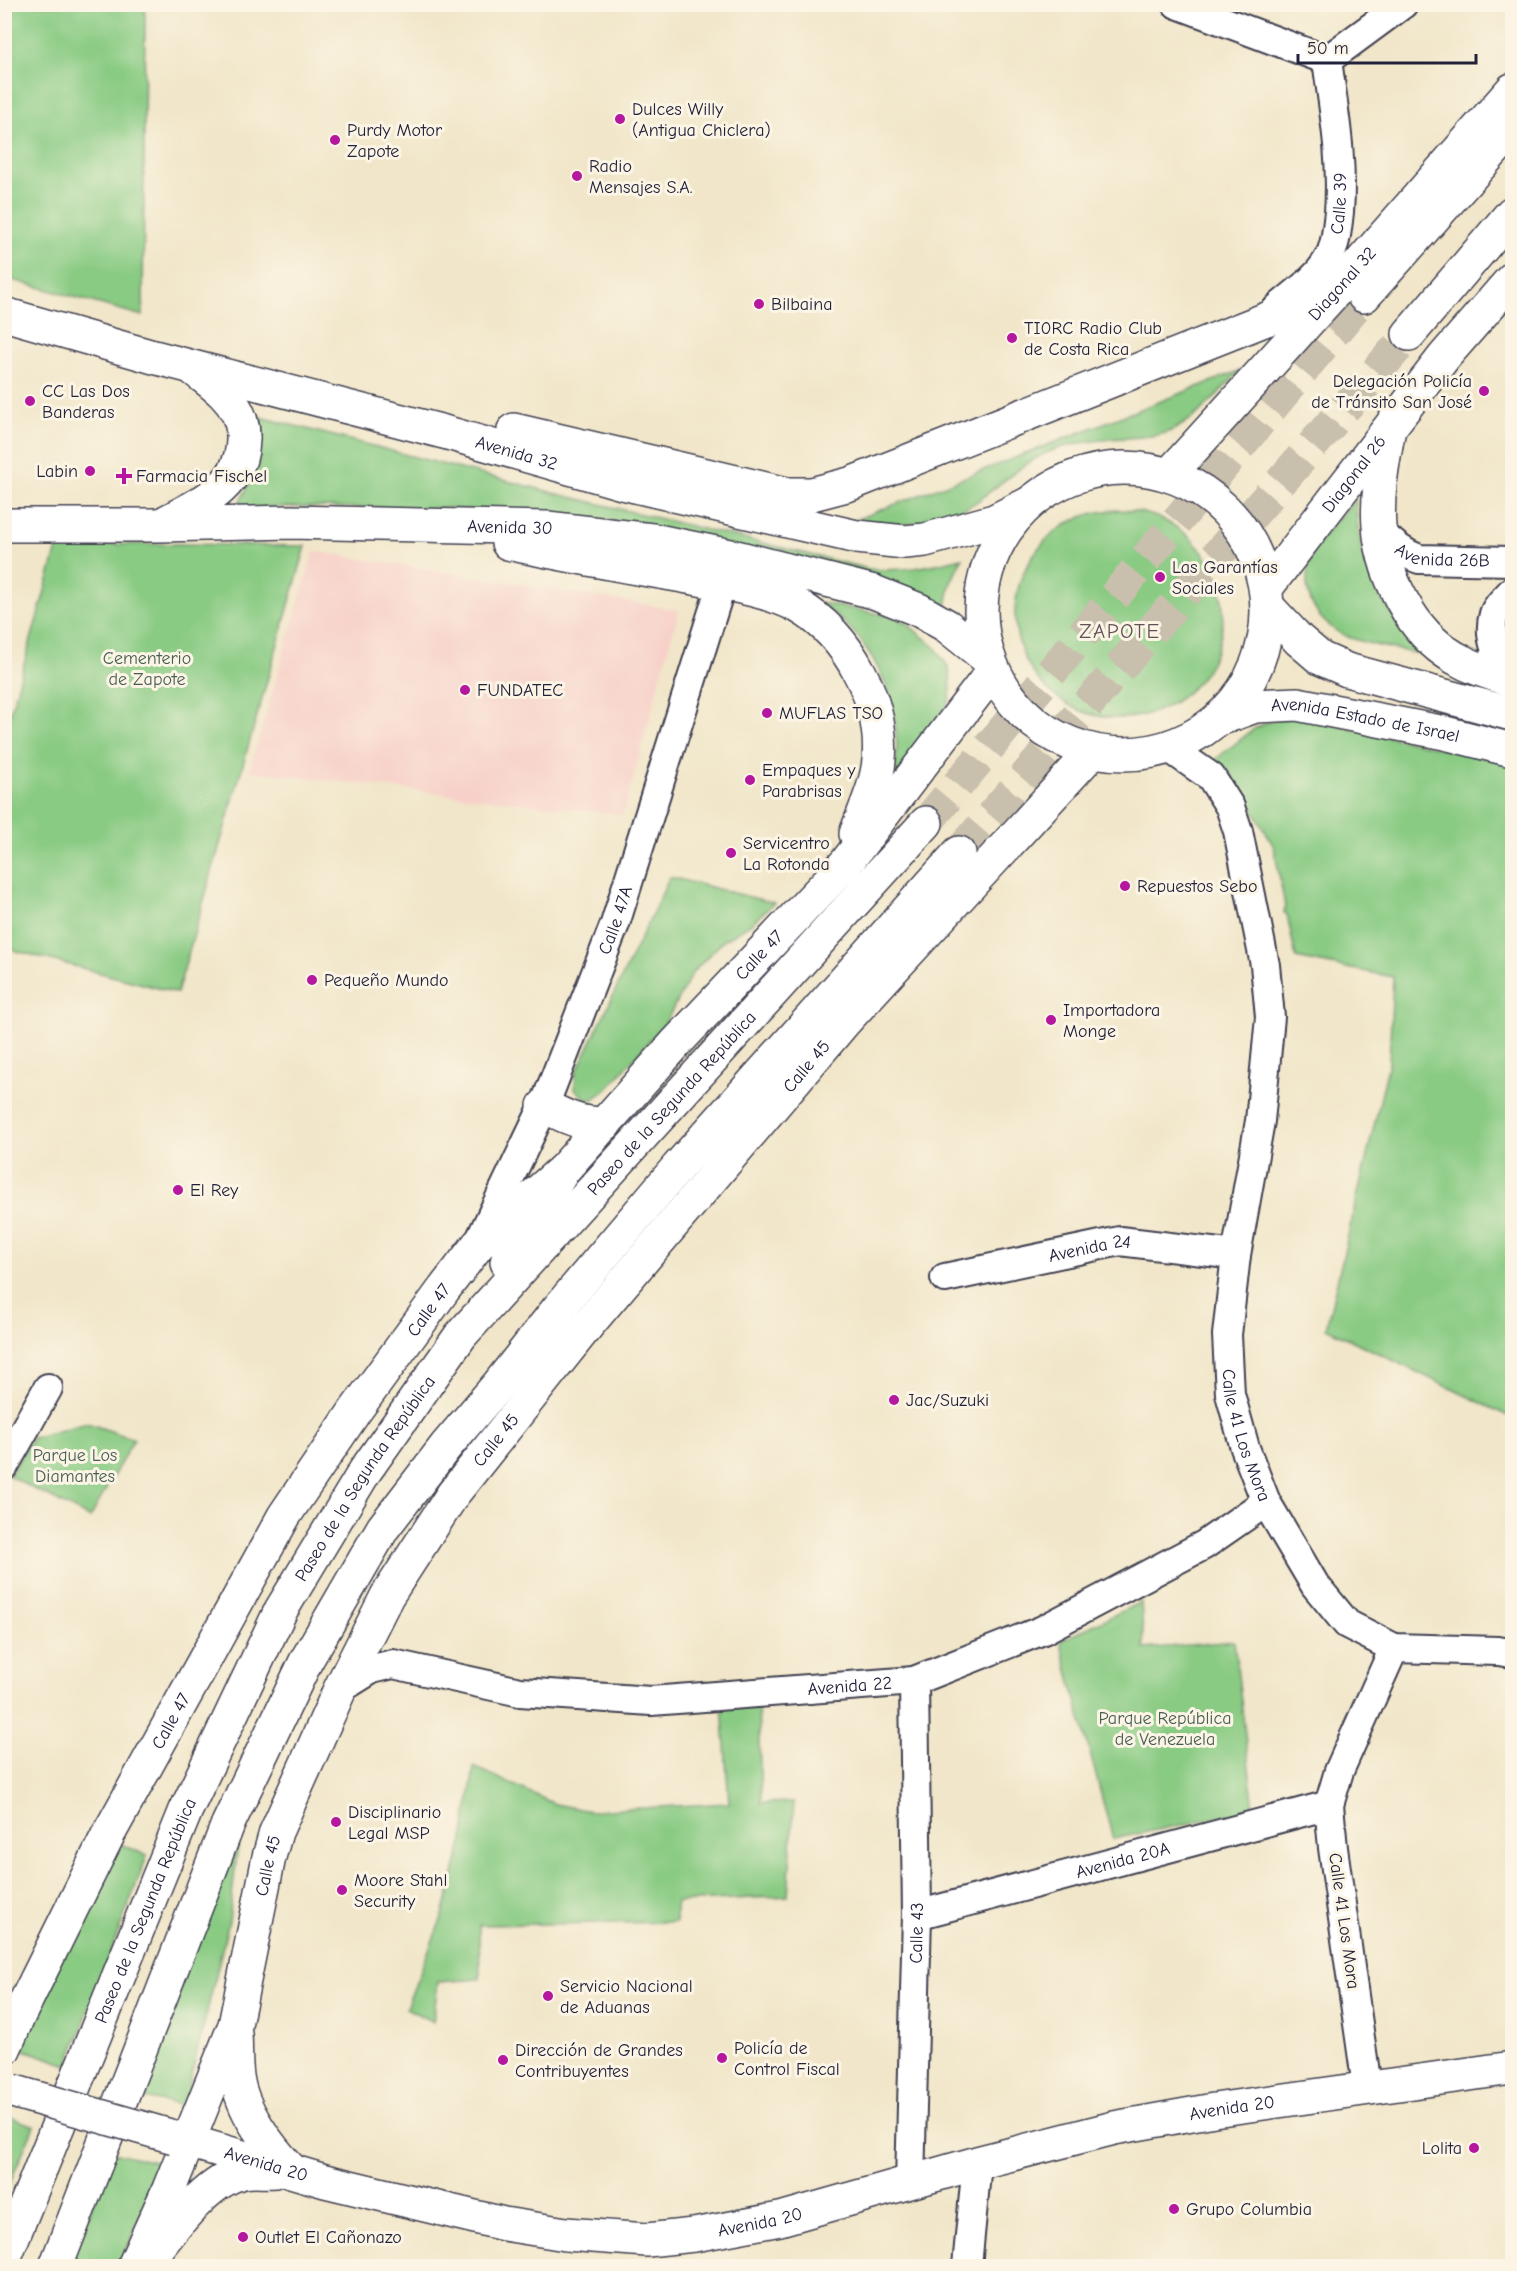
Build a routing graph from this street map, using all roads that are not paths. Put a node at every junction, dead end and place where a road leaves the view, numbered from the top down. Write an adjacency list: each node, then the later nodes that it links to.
1 (1177, 4): 3 (street)
2 (1403, 4): 3 (street)
3 (1327, 60): 10 (street, Calle 39)
4 (1512, 90): 8 (main road, Diagonal 32)
5 (1512, 130): 8 (main road)
6 (1512, 213): 11 (main road)
7 (1512, 279): 13 (main road, Diagonal 26)
8 (1354, 290): 10 (main road); 15 (main road, Diagonal 32)
9 (4, 314): 12 (main road, Avenida 32)
10 (1265, 319): 14 (main road)
11 (1409, 334)
12 (189, 366): 14 (main road, Avenida 32); 18 (main road)
13 (1389, 426): 20 (main road); 24 (main road, Diagonal 26)
14 (444, 432): 16 (main road, Avenida 32)
15 (1169, 475): 16 (main road); 24 (main road)
16 (1030, 503): 25 (main road)
17 (4, 525): 18 (main road, Avenida 30)
18 (159, 525): 19 (main road, Avenida 30)
19 (449, 526): 22 (main road); 25 (main road, Avenida 30)
20 (1379, 531): 21 (street, Avenida 26B); 26 (main road)
21 (1512, 561)
22 (722, 584): 34 (main road); 35 (street, Calle 47A)
23 (1512, 591): 26 (street)
24 (1267, 598): 27 (main road, Avenida Estado de Israel); 28 (main road)
25 (990, 664): 31 (main road); 34 (main road, Calle 47)
26 (1512, 679)
27 (1512, 714)
28 (1218, 719): 29 (main road); 30 (main road, Avenida Estado de Israel)
29 (1168, 747): 31 (main road); 39 (street, Calle 41 Los Mora)
30 (1512, 750)
31 (1093, 751): 41 (main road, Calle 45)
32 (926, 823): 42 (main road, Paseo de la Segunda República)
33 (959, 853): 44 (main road)
34 (846, 862): 36 (main road, Calle 47)
35 (544, 1106): 36 (main road); 38 (street, Calle 47A)
36 (605, 1124): 37 (main road, Calle 47)
37 (564, 1169): 38 (main road, Calle 47); 42 (main road)
38 (478, 1245): 56 (main road, Calle 47)
39 (1236, 1255): 40 (street, Avenida 24); 46 (street, Calle 41 Los Mora)
40 (945, 1278)
41 (585, 1328): 44 (main road); 47 (main road, Calle 45)
42 (461, 1335): 64 (main road, Paseo de la Segunda República)
43 (48, 1388): 45 (street)
44 (475, 1411): 65 (main road)
45 (4, 1466)
46 (1266, 1502): 48 (street, Calle 41 Los Mora); 51 (street, Avenida 22)
47 (369, 1633): 50 (street); 52 (main road, Calle 45)
48 (1394, 1648): 49 (street); 53 (street, Calle 41 Los Mora)
49 (1512, 1653)
50 (393, 1664): 51 (street, Avenida 22); 52 (street)
51 (914, 1681): 54 (street, Calle 43)
52 (340, 1689): 55 (main road, Calle 45)
53 (1329, 1805): 54 (street, Avenida 20A); 58 (street, Calle 41 Los Mora)
54 (917, 1915): 63 (street, Calle 43)
55 (235, 2025): 60 (main road, Calle 45); 62 (main road)
56 (4, 2049)
57 (1512, 2068): 58 (main road, Avenida 20)
58 (1367, 2087): 61 (main road, Avenida 20)
59 (8, 2090): 60 (main road, Avenida 20, bridge)
60 (180, 2139): 62 (main road, Avenida 20); 66 (main road, Calle 45)
61 (977, 2163): 63 (main road, Avenida 20); 68 (street)
62 (292, 2171): 63 (main road, Avenida 20); 67 (main road)
63 (910, 2183)
64 (4, 2259)
65 (56, 2266)
66 (134, 2266)
67 (143, 2266)
68 (967, 2266)

